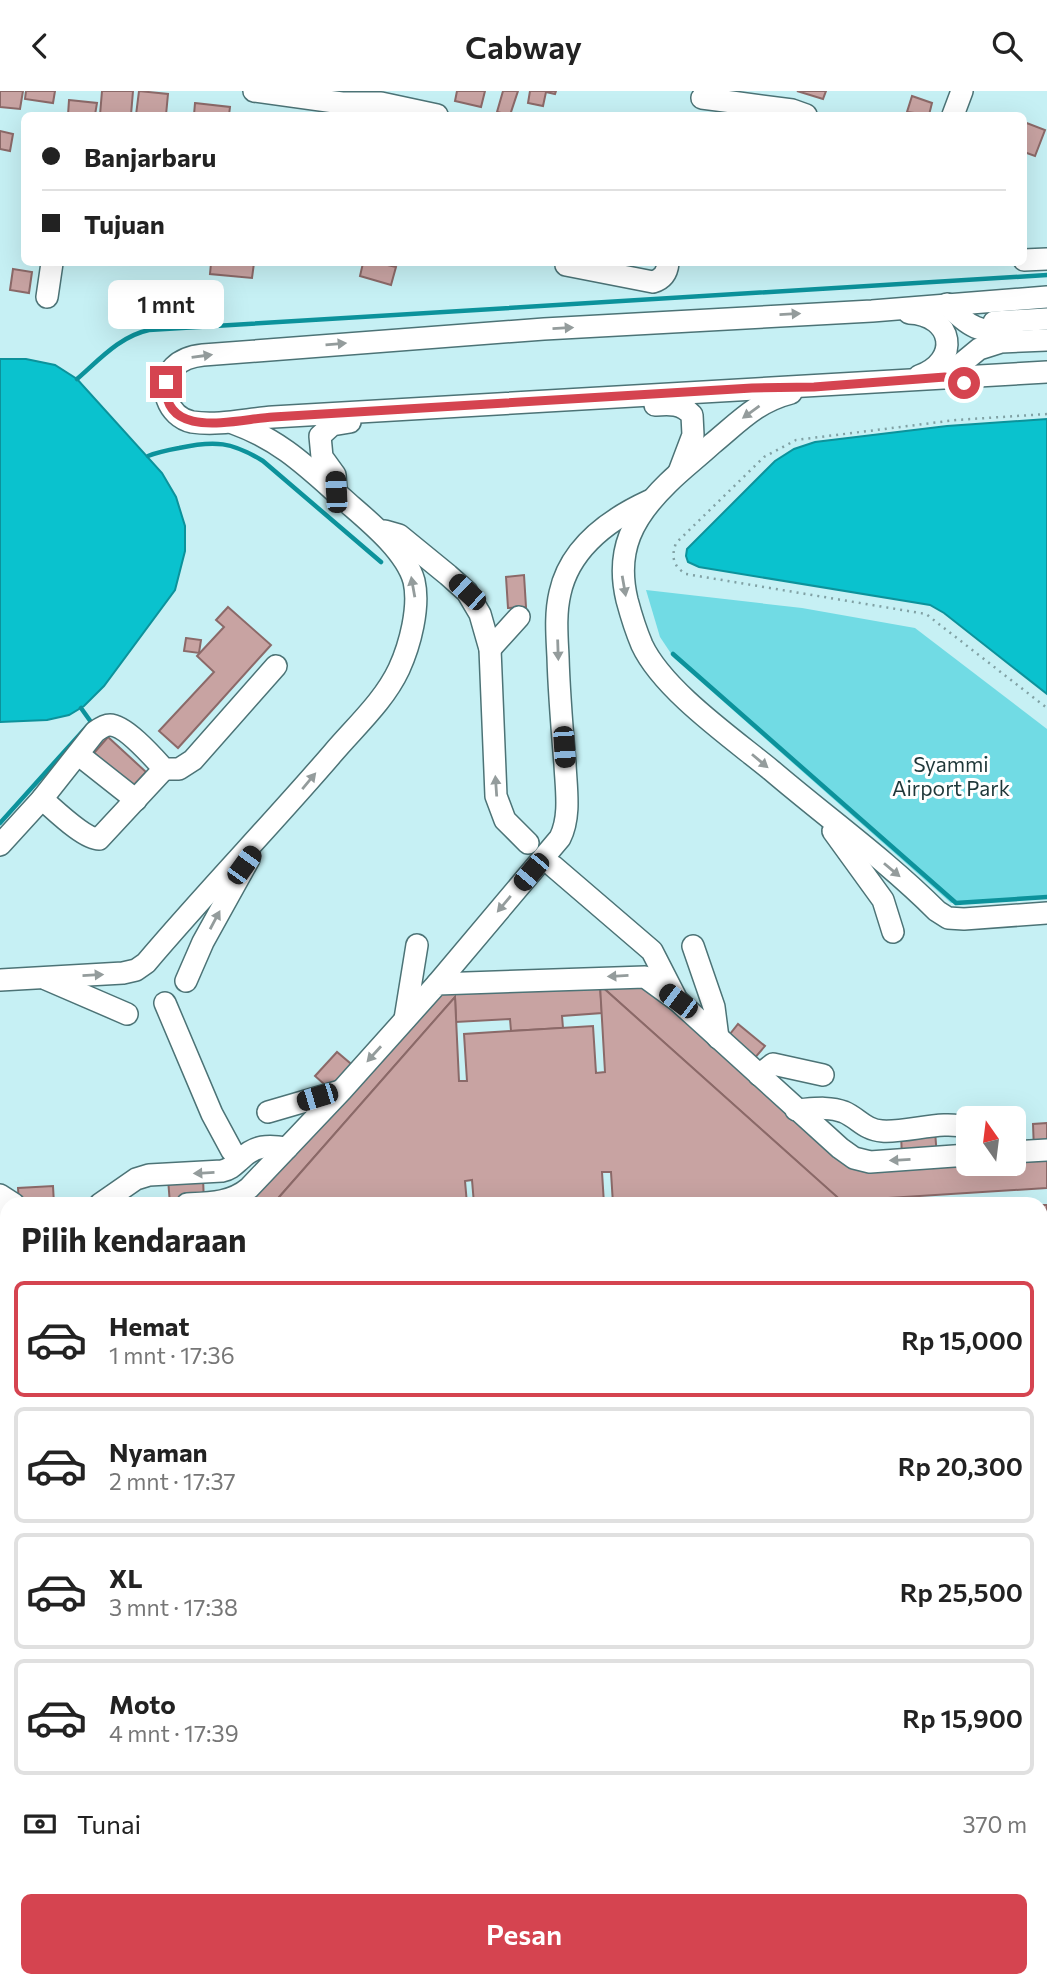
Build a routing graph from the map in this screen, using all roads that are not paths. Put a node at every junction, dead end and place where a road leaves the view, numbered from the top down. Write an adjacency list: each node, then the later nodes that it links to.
1 (254, 91): 4 (street)
2 (962, 91): 7 (street)
3 (702, 98): 6 (street)
4 (382, 103): 5 (street)
5 (422, 112)
6 (798, 112)
7 (954, 112)
8 (1047, 259): 9 (street)
9 (1027, 260)
10 (52, 266): 13 (street)
11 (571, 266): 12 (street)
12 (667, 266)
13 (47, 297)
14 (1047, 297): 15 (street)
15 (947, 304): 16 (street); 17 (street); 18 (street); 19 (street)
16 (1047, 307)
17 (872, 311): 25 (street); 28 (street, one-way to 17)
18 (1047, 319)
19 (1047, 329)
20 (1047, 340): 24 (street)
21 (1047, 350): 24 (street)
22 (1047, 361): 24 (street)
23 (1047, 372): 24 (street)
24 (945, 377): 25 (street); 26 (street)
25 (904, 380): 27 (street)
26 (1047, 382)
27 (814, 387): 28 (street); 29 (street, one-way to 29)
28 (233, 423): 30 (street)
29 (678, 473): 30 (street); 31 (street)
30 (336, 492): 32 (street)
31 (649, 501): 40 (street, one-way to 40); 52 (street, one-way to 52)
32 (377, 529): 34 (street); 41 (street, one-way to 32)
33 (519, 617): 34 (street)
34 (490, 649): 42 (street, one-way to 34)
35 (276, 666): 37 (street)
36 (79, 755): 37 (street); 38 (street); 39 (street)
37 (164, 769): 39 (street)
38 (42, 799): 39 (street); 43 (street)
39 (136, 800)
40 (820, 811): 45 (street, one-way to 45); 46 (street)
41 (280, 815): 49 (street, one-way to 41); 51 (street, one-way to 41)
42 (528, 843)
43 (0, 845)
44 (553, 866): 53 (street)
45 (1047, 913)
46 (893, 932)
47 (417, 945): 56 (street)
48 (693, 946): 57 (street)
49 (41, 977): 50 (street); 55 (street)
50 (0, 981)
51 (186, 981)
52 (437, 984): 53 (street, one-way to 52); 56 (street)
53 (678, 1001): 57 (street)
54 (165, 1003): 66 (street)
55 (127, 1014)
56 (405, 1020): 60 (street, one-way to 60)
57 (718, 1038): 58 (street)
58 (759, 1075): 59 (street); 61 (street)
59 (823, 1075)
60 (342, 1090): 62 (street); 64 (street)
61 (796, 1109): 63 (street); 68 (street, one-way to 61)
62 (268, 1112)
63 (956, 1127)
64 (287, 1148): 69 (street, one-way to 69); 70 (street)
65 (1047, 1150): 67 (street)
66 (232, 1151)
67 (1026, 1151)
68 (956, 1156)
69 (110, 1197)
70 (237, 1197)

